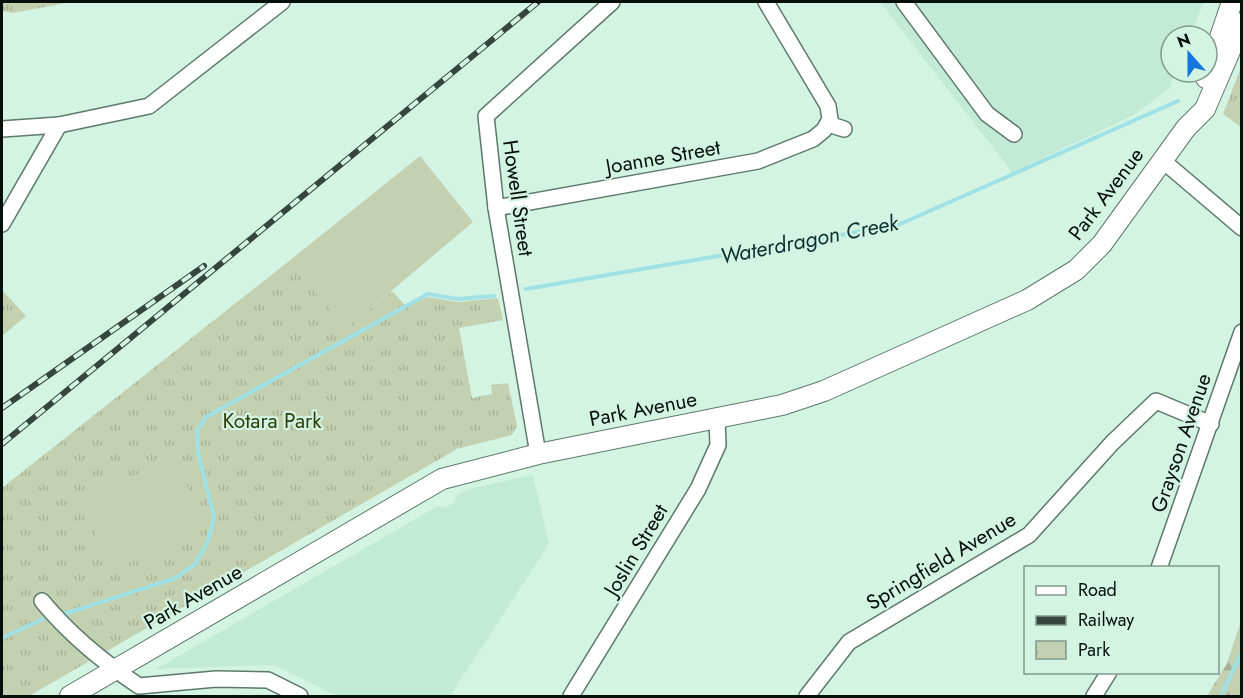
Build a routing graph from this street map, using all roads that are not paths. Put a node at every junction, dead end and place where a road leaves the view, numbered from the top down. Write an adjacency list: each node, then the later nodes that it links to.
1 (282, 2): 9 (street)
2 (612, 2): 15 (street, Howell Street)
3 (766, 2): 8 (street)
4 (904, 2): 13 (street)
5 (1232, 2): 10 (main road, Park Avenue)
6 (1242, 2): 7 (main road, Park Avenue)
7 (1239, 30): 10 (main road, Park Avenue)
8 (828, 124): 12 (street); 15 (street, Joanne Street)
9 (59, 125): 11 (street); 16 (street)
10 (1186, 128): 14 (main road, Park Avenue)
11 (2, 129)
12 (844, 129)
13 (1014, 134)
14 (1162, 160): 17 (street); 19 (main road, Park Avenue)
15 (496, 208): 21 (street, Howell Street)
16 (2, 220)
17 (1242, 228)
18 (1242, 332): 20 (street, Grayson Avenue)
19 (717, 418): 21 (main road, Park Avenue); 28 (street, Joslin Street)
20 (1211, 424): 22 (street, Grayson Avenue); 29 (street, Springfield Avenue)
21 (538, 454): 24 (main road, Park Avenue)
22 (1159, 566)
23 (42, 601): 24 (street)
24 (115, 671): 26 (main road, Park Avenue); 27 (street)
25 (1108, 674): 30 (street)
26 (70, 696)
27 (300, 696)
28 (571, 696)
29 (807, 696)
30 (1094, 696)

